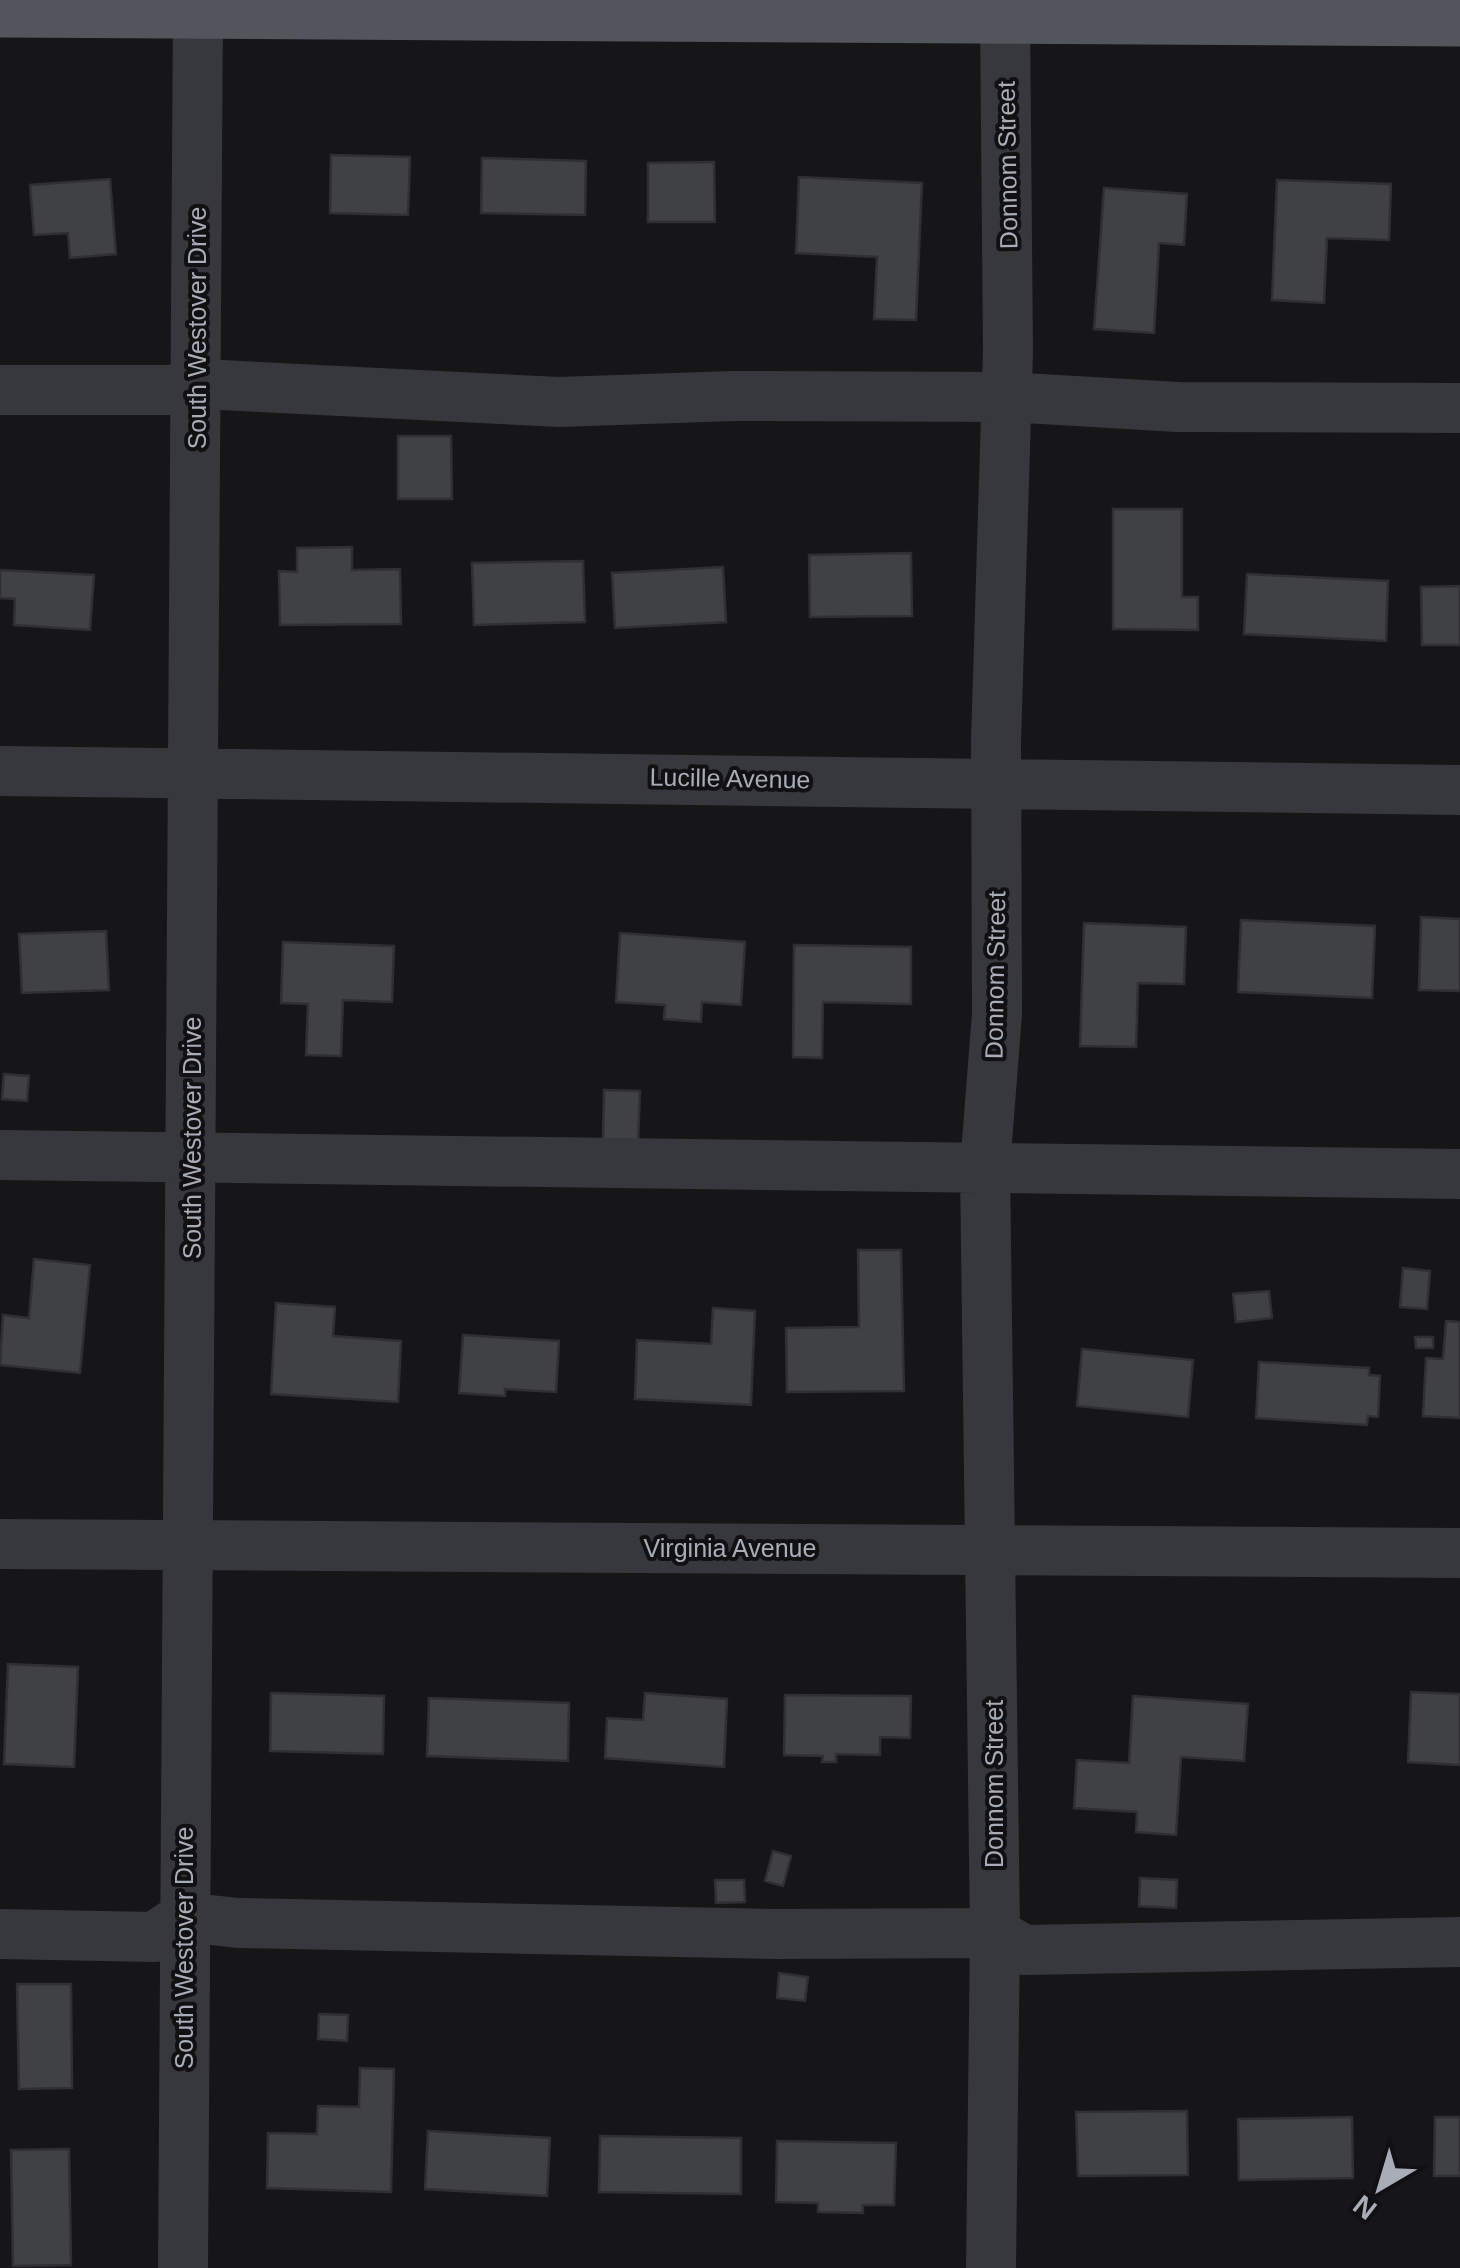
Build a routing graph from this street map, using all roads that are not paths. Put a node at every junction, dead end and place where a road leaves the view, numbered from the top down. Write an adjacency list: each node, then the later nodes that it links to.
1 (136, 4): 2 (main road); 3 (main road)
2 (198, 8): 4 (main road); 6 (street, South Westover Drive)
3 (0, 10)
4 (1036, 11): 5 (main road); 8 (street, Donnom Street)
5 (1460, 20)
6 (197, 387): 7 (street); 8 (street); 11 (street, South Westover Drive)
7 (0, 390)
8 (1007, 398): 9 (street); 12 (street, Donnom Street)
9 (1460, 408)
10 (0, 771): 11 (street, Lucille Avenue)
11 (190, 772): 12 (street, Lucille Avenue); 15 (street, South Westover Drive)
12 (996, 782): 13 (street, Lucille Avenue); 16 (street, Donnom Street)
13 (1460, 790)
14 (0, 1155): 15 (street)
15 (193, 1157): 16 (street); 19 (street, South Westover Drive)
16 (985, 1167): 17 (street); 20 (street, Donnom Street)
17 (1460, 1174)
18 (0, 1544): 19 (street, Virginia Avenue)
19 (187, 1544): 20 (street, Virginia Avenue); 22 (street, South Westover Drive)
20 (992, 1550): 21 (street, Virginia Avenue); 23 (street, Donnom Street)
21 (1460, 1552)
22 (184, 1917): 23 (street); 24 (street); 26 (street, South Westover Drive)
23 (995, 1933): 25 (street); 27 (street, Donnom Street)
24 (0, 1934)
25 (1460, 1942)
26 (183, 2268)
27 (991, 2268)

